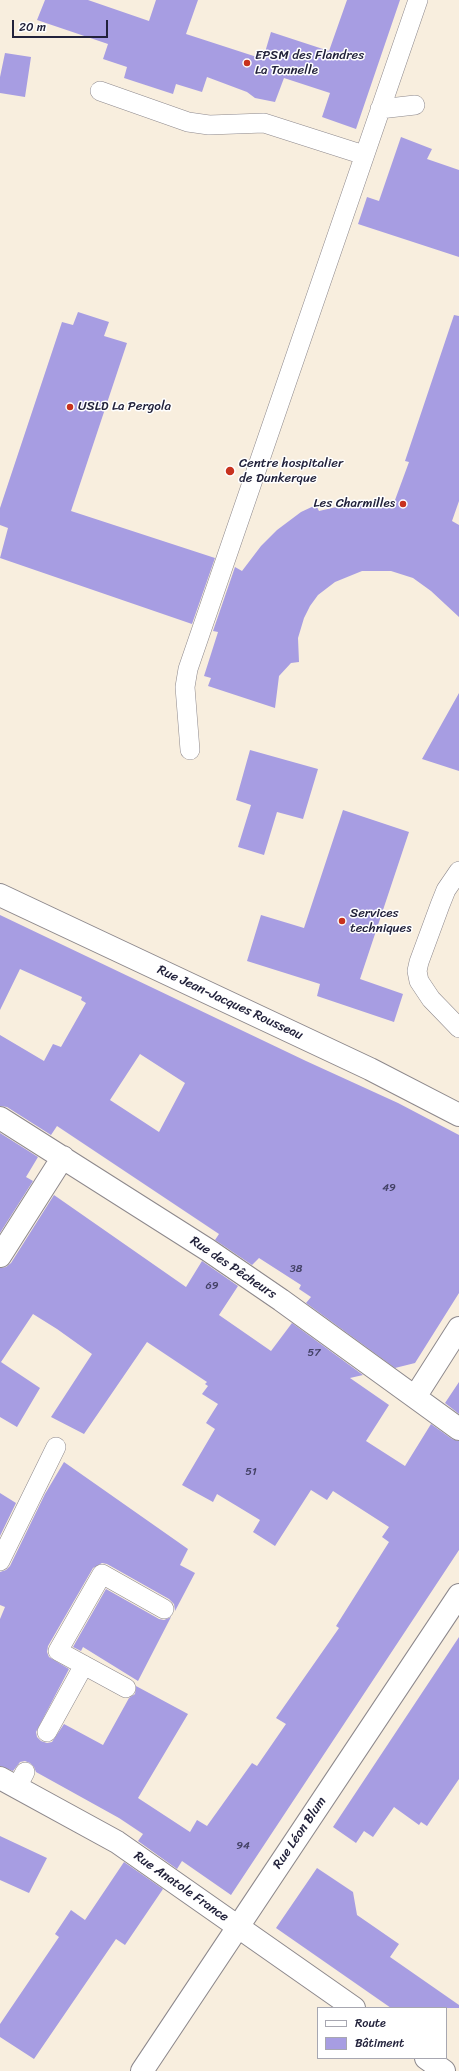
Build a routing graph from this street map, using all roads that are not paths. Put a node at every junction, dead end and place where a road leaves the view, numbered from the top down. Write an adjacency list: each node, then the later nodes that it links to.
1 (418, 0): 4 (lane)
2 (100, 91): 5 (lane)
3 (414, 105): 4 (lane)
4 (380, 109): 5 (lane)
5 (364, 155): 6 (lane)
6 (190, 750)
7 (459, 871): 9 (lane)
8 (0, 894): 10 (street, Rue Jean-Jacques Rousseau)
9 (459, 1028)
10 (459, 1115)
11 (0, 1118): 12 (street, Rue des Pêcheurs)
12 (63, 1157): 13 (street); 15 (street, Rue des Pêcheurs)
13 (0, 1256)
14 (459, 1328): 15 (street)
15 (415, 1397): 16 (street, Rue des Pêcheurs)
16 (459, 1429)
17 (56, 1447): 18 (lane)
18 (0, 1561)
19 (459, 1595): 25 (street, Rue Léon Blum)
20 (164, 1609): 21 (lane)
21 (84, 1665): 22 (lane); 23 (lane)
22 (126, 1688)
23 (47, 1732)
24 (14, 1779): 25 (street, Rue Anatole France)
25 (238, 1926): 26 (street, Rue Anatole France); 28 (street, Rue Léon Blum)
26 (353, 2007)
27 (427, 2059): 29 (street)
28 (142, 2071)
29 (444, 2071)

